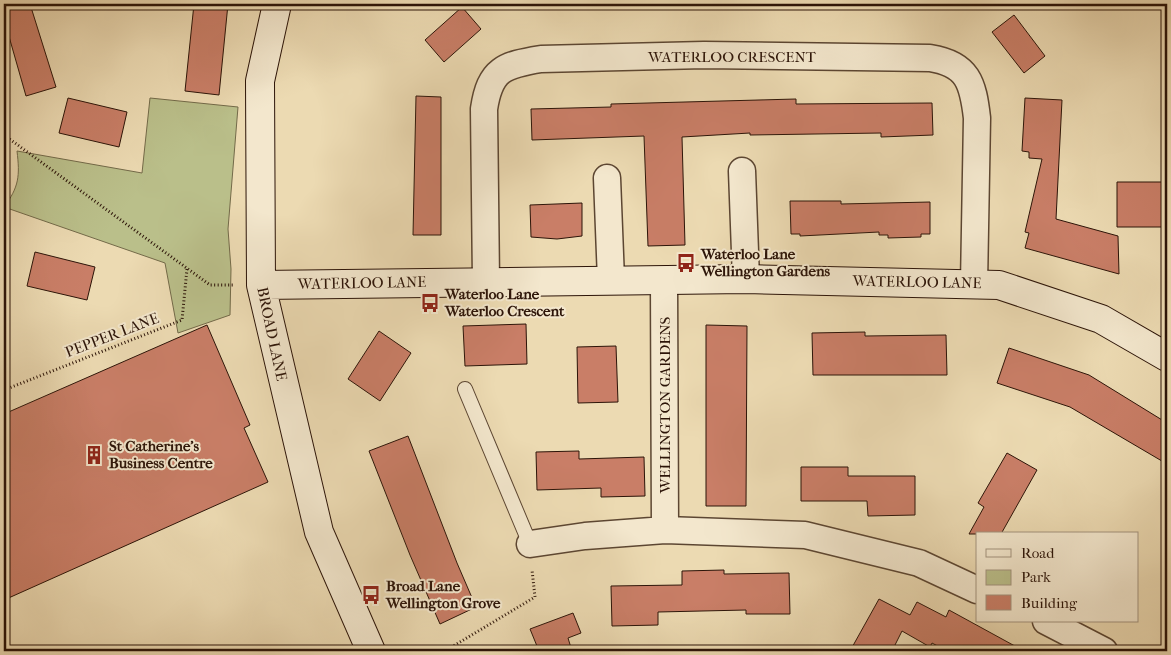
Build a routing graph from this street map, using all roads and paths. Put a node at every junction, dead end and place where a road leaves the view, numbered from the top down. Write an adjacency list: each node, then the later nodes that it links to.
1 (277, 4): 11 (street, BROAD LANE)
2 (4, 135): 5 (path)
3 (742, 171): 6 (street)
4 (607, 178): 7 (street)
5 (187, 269): 11 (path); 14 (path, PEPPER LANE)
6 (746, 279): 8 (street, WATERLOO LANE); 10 (street, WATERLOO LANE)
7 (611, 280): 8 (street, WATERLOO LANE); 9 (street, WATERLOO LANE)
8 (664, 281): 15 (street, WELLINGTON GARDENS)
9 (486, 282): 10 (street, WATERLOO CRESCENT); 11 (street, WATERLOO LANE)
10 (974, 284): 12 (street, WATERLOO LANE)
11 (261, 285): 19 (street, BROAD LANE)
12 (1167, 357)
13 (465, 389): 16 (lane)
14 (4, 390)
15 (665, 530): 16 (street); 17 (street)
16 (530, 544): 20 (path)
17 (976, 590)
18 (1048, 622): 21 (street)
19 (371, 651)
20 (445, 651)
21 (1104, 651)

